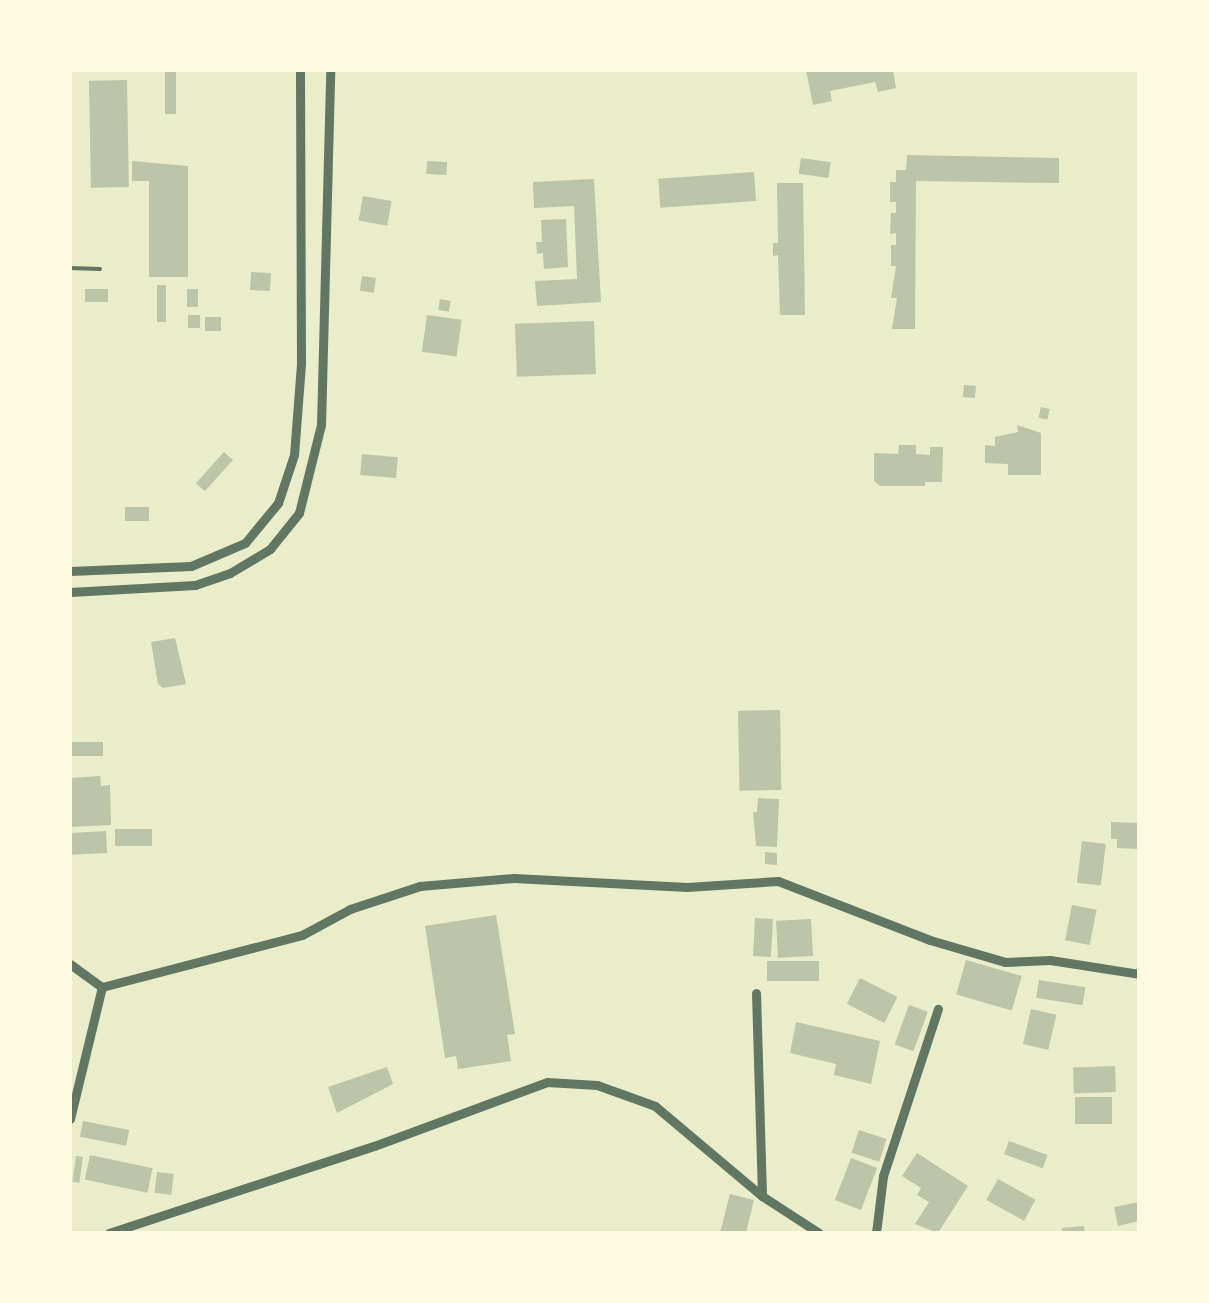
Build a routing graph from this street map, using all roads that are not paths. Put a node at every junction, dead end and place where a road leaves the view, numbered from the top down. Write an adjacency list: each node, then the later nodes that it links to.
1 (300, 70): 5 (street)
2 (330, 70): 6 (street)
3 (70, 268): 4 (lane)
4 (100, 269)
5 (70, 571)
6 (70, 592)
7 (70, 964): 9 (street)
8 (1139, 974): 9 (street)
9 (102, 987): 12 (street)
10 (756, 993): 13 (street)
11 (938, 1009): 16 (street)
12 (70, 1119)
13 (762, 1196): 14 (street); 15 (street)
14 (109, 1233)
15 (819, 1233)
16 (876, 1233)

